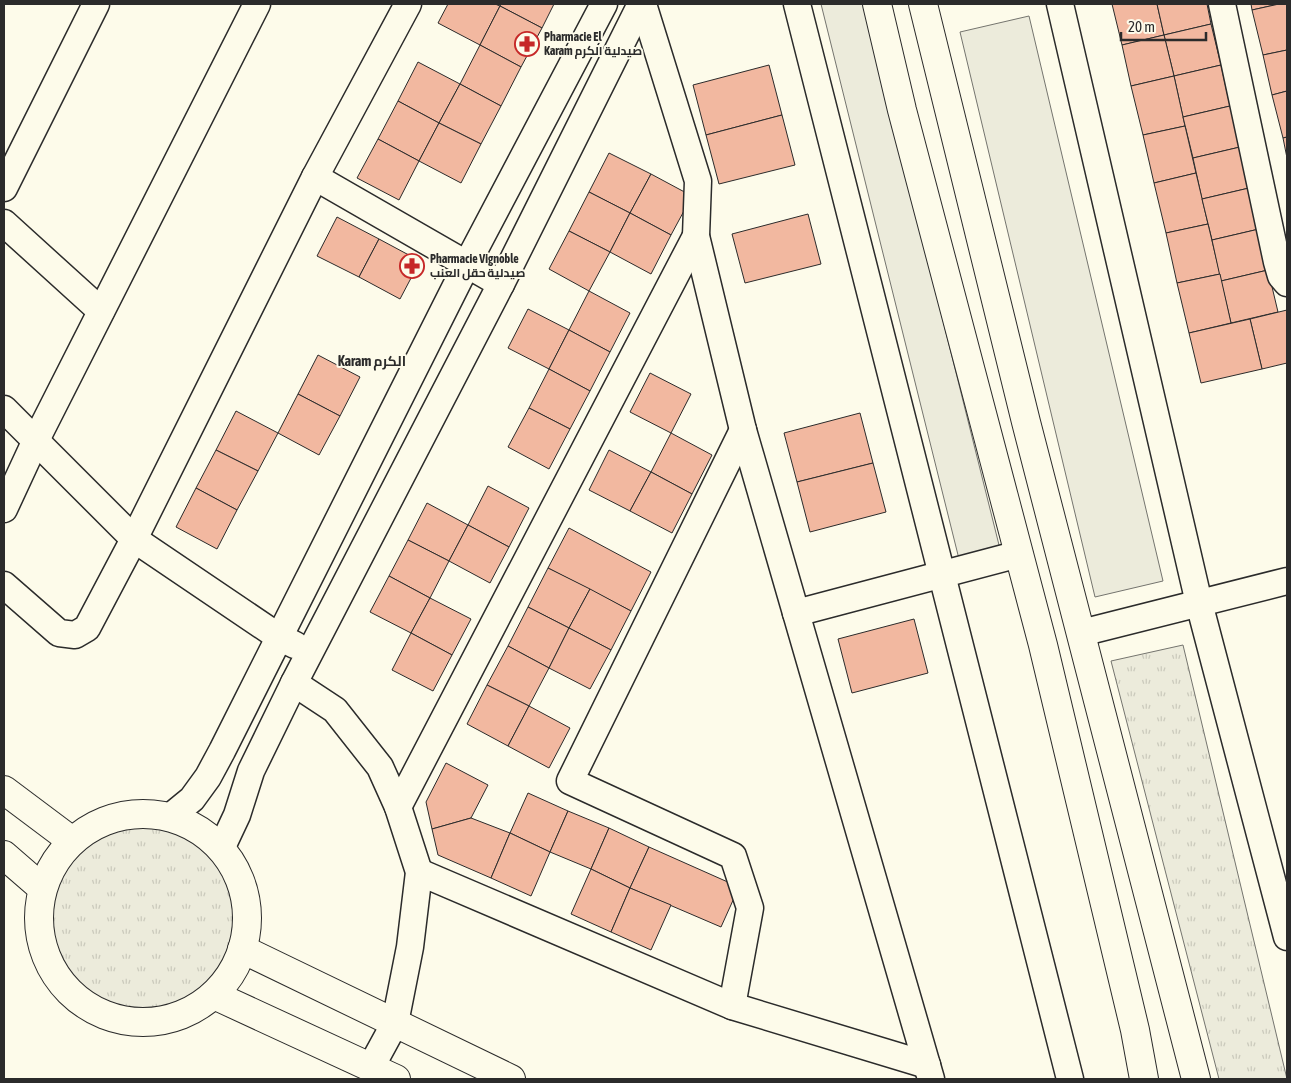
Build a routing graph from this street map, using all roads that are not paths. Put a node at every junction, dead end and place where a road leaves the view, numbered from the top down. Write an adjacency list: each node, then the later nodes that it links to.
1 (96, 4): 12 (street)
2 (256, 4): 18 (street)
3 (408, 4): 11 (street)
4 (604, 4): 15 (street)
5 (642, 4): 14 (street); 17 (street)
6 (797, 4): 25 (street)
7 (877, 4): 24 (main road)
8 (1060, 4): 28 (street)
9 (1222, 4): 16 (street)
10 (928, 5): 30 (main road)
11 (315, 177): 15 (street); 23 (street)
12 (4, 188)
13 (4, 223): 18 (street)
14 (696, 236): 20 (street); 35 (street)
15 (467, 264): 17 (street); 31 (street)
16 (1287, 282)
17 (501, 284): 32 (street)
18 (101, 311): 21 (street)
19 (4, 410): 21 (street)
20 (743, 430): 29 (street); 45 (street)
21 (36, 440): 22 (street); 23 (street)
22 (4, 509)
23 (134, 539): 27 (street); 31 (street)
24 (1019, 554): 25 (street); 52 (main road)
25 (941, 575): 29 (street); 51 (street)
26 (1287, 582): 28 (street)
27 (4, 585)
28 (1199, 603): 30 (street); 42 (street)
29 (796, 613): 48 (street)
30 (1082, 633): 53 (main road)
31 (279, 637): 32 (street); 36 (street)
32 (312, 652): 33 (street)
33 (294, 683): 35 (street); 38 (street)
34 (4, 790): 37 (main road)
35 (398, 807): 40 (street)
36 (170, 817): 37 (main road); 38 (main road)
37 (72, 841): 41 (main road)
38 (221, 849): 43 (main road)
39 (4, 855): 41 (main road)
40 (419, 872): 45 (street); 46 (street)
41 (42, 888): 44 (main road)
42 (1287, 937)
43 (242, 949): 44 (main road); 46 (main road)
44 (214, 995): 47 (main road)
45 (732, 1006): 48 (street)
46 (395, 1024): 47 (street); 50 (main road)
47 (371, 1067): 49 (main road)
48 (929, 1072)
49 (396, 1079)
50 (511, 1079)
51 (1070, 1079)
52 (1144, 1079)
53 (1196, 1079)

